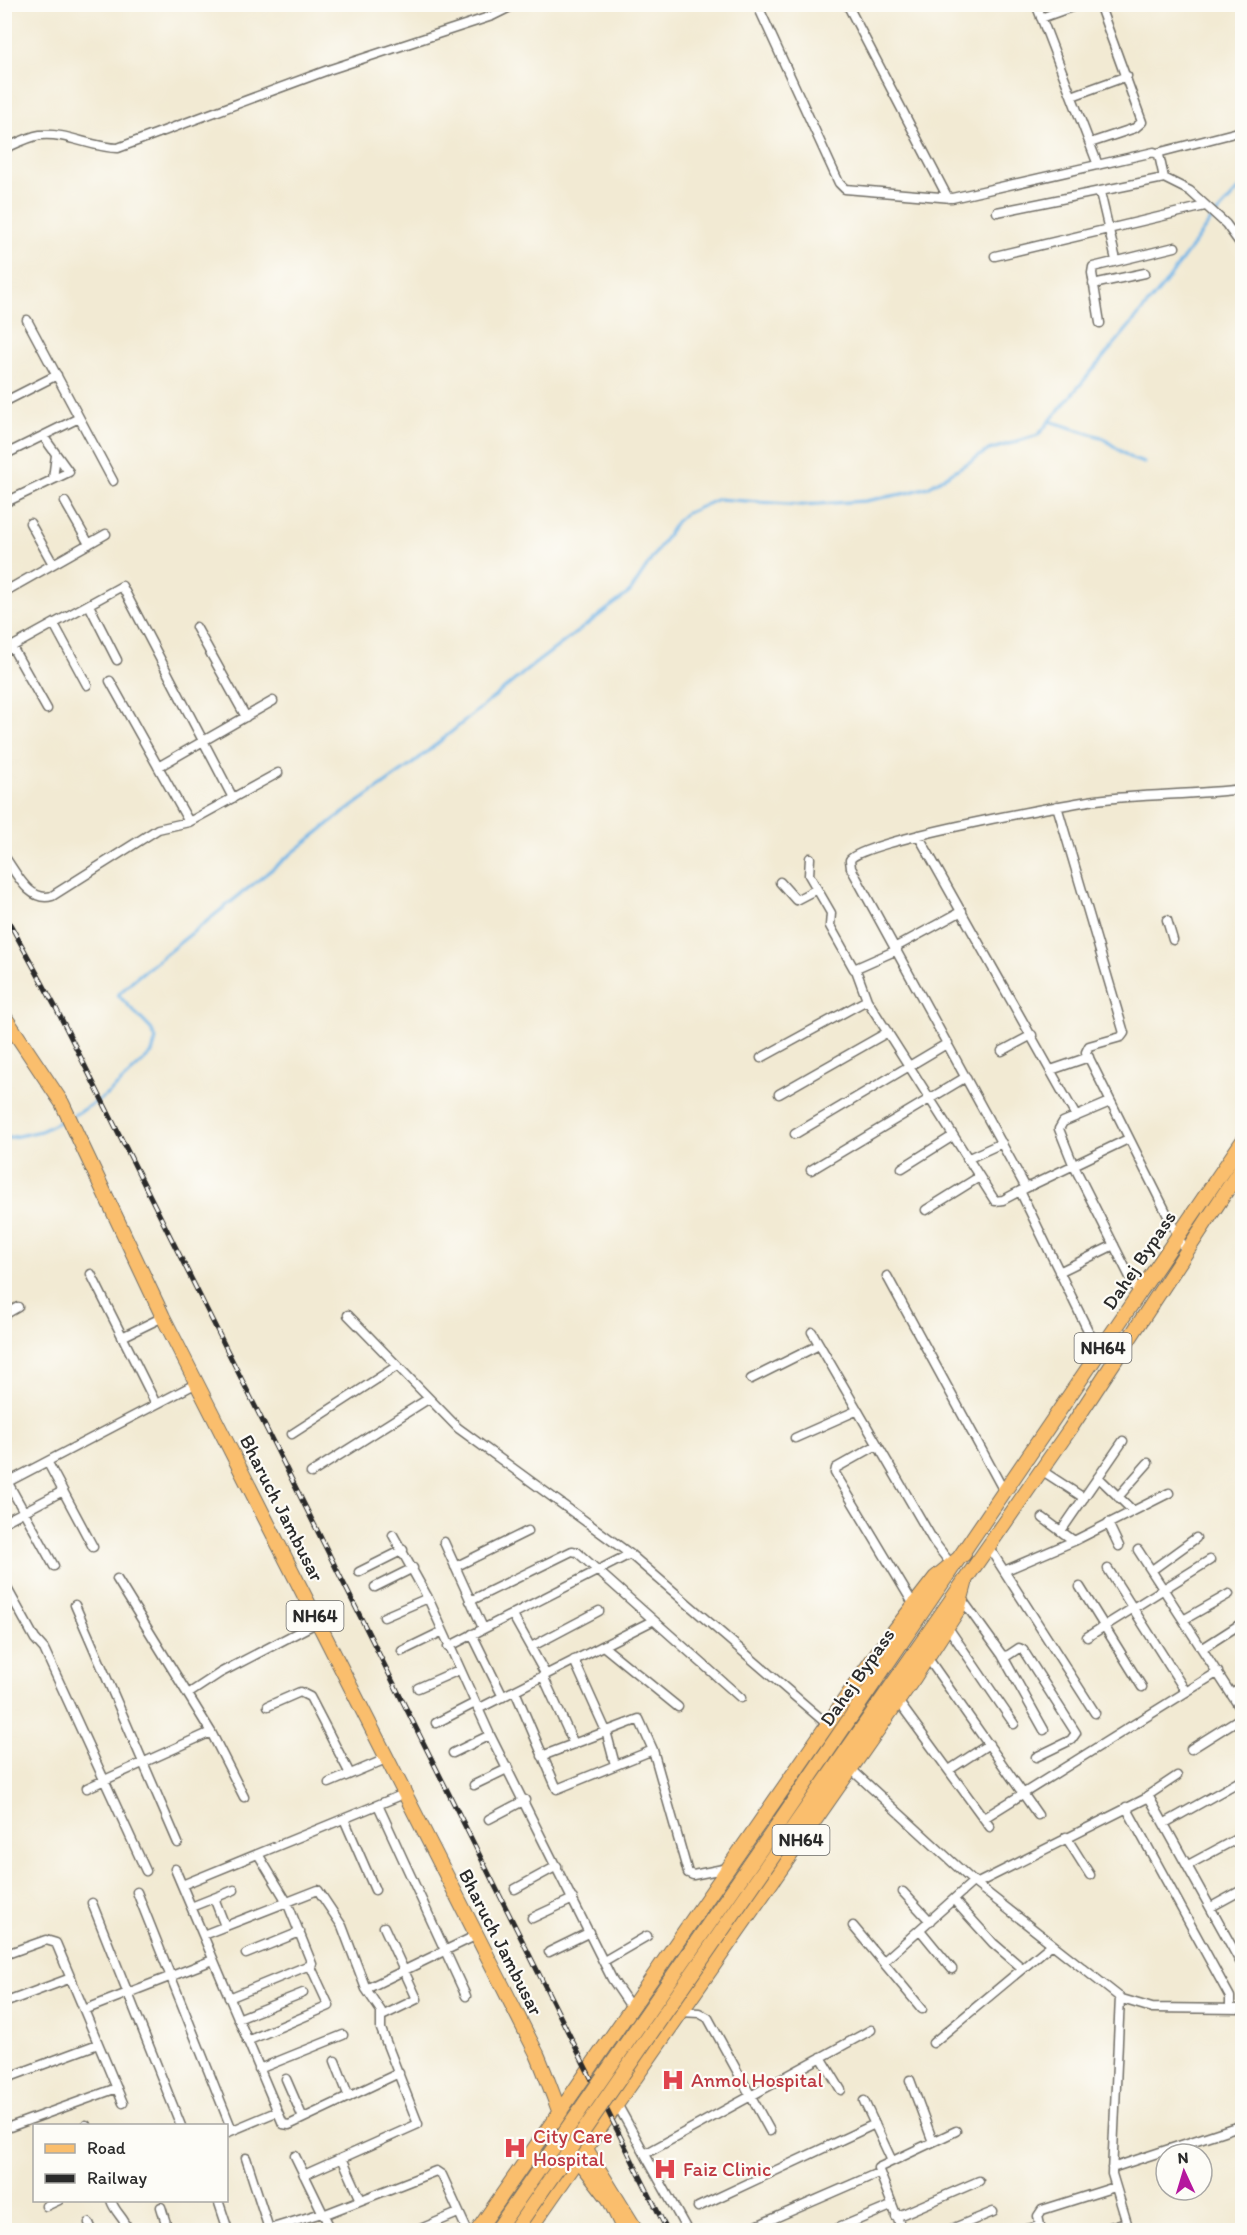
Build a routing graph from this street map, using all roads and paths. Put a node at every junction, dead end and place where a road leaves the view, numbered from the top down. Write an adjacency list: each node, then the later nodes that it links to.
1 (516, 4): 12 (street)
2 (757, 4): 17 (street)
3 (847, 4): 17 (street)
4 (1036, 4): 7 (street)
5 (1080, 4): 7 (street)
6 (1100, 4): 8 (street)
7 (1041, 18): 9 (street)
8 (1127, 76): 9 (street); 11 (street)
9 (1072, 96): 11 (street)
10 (1242, 131): 13 (street)
11 (1090, 143): 14 (street)
12 (4, 149)
13 (1157, 153): 14 (street); 15 (street)
14 (1098, 165): 17 (street)
15 (1164, 178): 16 (street); 18 (street)
16 (1100, 192): 19 (street); 20 (street)
17 (948, 198)
18 (1206, 207): 20 (street); 21 (street)
19 (997, 212)
20 (1108, 229): 23 (street); 24 (street)
21 (1242, 246)
22 (1175, 247): 24 (street)
23 (995, 256)
24 (1116, 260): 26 (street)
25 (1145, 273): 26 (street)
26 (1093, 284): 28 (street)
27 (27, 320): 29 (street)
28 (1100, 323)
29 (57, 375): 30 (street); 31 (street)
30 (4, 402)
31 (79, 418): 32 (street); 36 (street)
32 (43, 436): 33 (street); 34 (street)
33 (4, 455)
34 (56, 455): 35 (street); 35 (street)
35 (53, 480): 38 (street)
36 (113, 481)
37 (65, 502): 41 (street)
38 (4, 503)
39 (30, 523): 42 (street)
40 (105, 534): 41 (street)
41 (89, 544): 42 (street)
42 (53, 564): 43 (street)
43 (4, 592)
44 (89, 605): 45 (street); 48 (street); 54 (street)
45 (54, 624): 47 (street); 50 (street)
46 (196, 627): 53 (street)
47 (8, 649): 52 (street)
48 (117, 660)
49 (110, 681): 55 (street)
50 (87, 685)
51 (273, 701): 53 (street)
52 (47, 710)
53 (246, 717): 54 (street)
54 (202, 742): 55 (street); 58 (street)
55 (158, 767): 60 (street)
56 (278, 773): 58 (street)
57 (1242, 789): 59 (street)
58 (233, 798): 60 (street)
59 (1057, 806): 61 (street); 77 (street)
60 (189, 822): 62 (street)
61 (918, 835): 66 (street); 69 (street)
62 (4, 856)
63 (810, 858): 65 (street)
64 (780, 882): 65 (street)
65 (817, 888): 70 (street)
66 (962, 911): 69 (street); 74 (street)
67 (1167, 920): 68 (street)
68 (1173, 940)
69 (896, 949): 70 (street); 75 (street)
70 (856, 970): 71 (street)
71 (867, 1000): 73 (street); 78 (street)
72 (4, 1017): 109 (main road, Bharuch Jambusar / NH64)
73 (888, 1032): 79 (street); 82 (street)
74 (1032, 1035): 76 (street); 80 (street)
75 (948, 1043): 79 (street); 81 (street)
76 (1002, 1052)
77 (1089, 1057): 80 (street); 84 (street)
78 (761, 1058)
79 (910, 1067): 83 (street); 86 (street)
80 (1051, 1070): 85 (street)
81 (966, 1077): 83 (street); 90 (street)
82 (779, 1094)
83 (930, 1099): 87 (street); 95 (street)
84 (1110, 1102): 85 (street); 88 (street)
85 (1076, 1116): 92 (street)
86 (795, 1134)
87 (953, 1136): 91 (street); 94 (street)
88 (1128, 1139): 92 (street); 99 (street)
89 (1242, 1142): 99 (main road, Dahej Bypass / NH64)
90 (1002, 1143): 91 (street); 97 (street)
91 (967, 1159): 96 (street)
92 (1073, 1164): 97 (street); 100 (street)
93 (1242, 1167): 101 (main road, Dahej Bypass / NH64)
94 (902, 1168)
95 (811, 1170)
96 (979, 1177): 97 (street); 98 (street)
97 (1023, 1190): 102 (street)
98 (926, 1210)
99 (1177, 1237): 101 (street); 105 (main road, Dahej Bypass / NH64)
100 (1114, 1245): 102 (street); 105 (street)
101 (1186, 1252): 126 (main road, Dahej Bypass / NH64)
102 (1059, 1272): 113 (street)
103 (91, 1274): 111 (street)
104 (887, 1276): 131 (street)
105 (1139, 1295): 113 (main road, Dahej Bypass / NH64)
106 (18, 1307): 107 (street)
107 (4, 1315)
108 (348, 1315): 114 (street)
109 (163, 1317): 111 (street); 116 (main road, Bharuch Jambusar / NH64)
110 (812, 1332): 112 (street)
111 (122, 1337): 118 (street)
112 (819, 1345): 115 (street); 119 (street)
113 (1100, 1354): 131 (main road, Dahej Bypass / NH64)
114 (397, 1366): 117 (street); 120 (street)
115 (751, 1379)
116 (197, 1383): 118 (street); 179 (main road, Bharuch Jambusar / NH64)
117 (428, 1399): 127 (street); 151 (street)
118 (156, 1404): 124 (street)
119 (858, 1410): 121 (street); 123 (street)
120 (292, 1434)
121 (795, 1438)
122 (1124, 1441): 128 (street)
123 (877, 1445): 156 (street); 172 (street)
124 (48, 1463): 129 (street); 130 (street)
125 (1148, 1463): 133 (street)
126 (1041, 1470): 134 (street); 150 (main road, Dahej Bypass / NH64)
127 (311, 1473)
128 (1098, 1478): 133 (street); 134 (street)
129 (6, 1484): 136 (street)
130 (63, 1491): 136 (street); 147 (street)
131 (1005, 1493): 150 (main road, Dahej Bypass / NH64)
132 (1169, 1493): 135 (street)
133 (1118, 1497): 135 (street)
134 (1084, 1498): 141 (street)
135 (1133, 1511): 139 (street)
136 (24, 1512): 138 (street); 153 (street)
137 (1043, 1518): 141 (street)
138 (4, 1522)
139 (1108, 1524): 144 (street); 146 (street)
140 (528, 1531): 154 (street)
141 (1060, 1531): 144 (street)
142 (393, 1535): 148 (street)
143 (1196, 1538): 158 (street)
144 (1074, 1541): 159 (street)
145 (444, 1542): 154 (street)
146 (1119, 1546)
147 (93, 1547)
148 (403, 1550): 155 (street); 160 (street)
149 (1138, 1550): 158 (street)
150 (975, 1551): 156 (main road, Dahej Bypass / NH64); 159 (street)
151 (630, 1554): 161 (street); 215 (street)
152 (1210, 1560): 166 (street)
153 (54, 1566)
154 (455, 1567): 170 (street)
155 (412, 1568): 164 (street); 168 (street)
156 (958, 1569): 169 (main road, NH64); 172 (main road, NH64); 256 (main road, Dahej Bypass)
157 (1108, 1569): 173 (street)
158 (1152, 1570): 166 (street)
159 (1004, 1571): 212 (street)
160 (359, 1572)
161 (596, 1572): 170 (street); 175 (street); 178 (street)
162 (117, 1578): 203 (street)
163 (4, 1582): 238 (street)
164 (375, 1587)
165 (1080, 1587): 182 (street)
166 (1165, 1588): 173 (street); 177 (street)
167 (1228, 1594): 177 (street)
168 (428, 1598): 176 (street); 184 (street)
169 (961, 1598): 181 (main road, NH64); 192 (street)
170 (470, 1601): 183 (street)
171 (75, 1605): 232 (street)
172 (914, 1605): 215 (main road, NH64)
173 (1133, 1608): 182 (street); 202 (street)
174 (599, 1611): 189 (street)
175 (512, 1614): 183 (street); 189 (street)
176 (384, 1617)
177 (1185, 1619): 190 (street)
178 (652, 1621): 187 (street); 206 (street)
179 (318, 1622): 203 (street); 229 (main road, Bharuch Jambusar / NH64)
180 (1242, 1623): 190 (street)
181 (947, 1626): 193 (main road, NH64); 216 (street)
182 (1104, 1626): 186 (street); 198 (street)
183 (483, 1628): 185 (street)
184 (441, 1632): 188 (street); 191 (street)
185 (472, 1634): 188 (street); 205 (street)
186 (1087, 1637)
187 (603, 1646): 194 (street); 210 (street)
188 (448, 1647): 195 (street)
189 (531, 1647): 197 (street)
190 (1203, 1648): 196 (street)
191 (402, 1651)
192 (1002, 1655): 217 (street); 228 (street)
193 (927, 1657): 207 (main road, NH64); 222 (street)
194 (574, 1660): 197 (street); 218 (street)
195 (459, 1670): 200 (street); 209 (street)
196 (1218, 1672): 202 (street); 204 (street)
197 (545, 1675): 201 (street); 221 (street)
198 (1142, 1687)
199 (1242, 1687): 204 (street)
200 (418, 1688)
201 (515, 1691): 205 (street); 227 (street)
202 (1186, 1692): 243 (street)
203 (188, 1694): 219 (street)
204 (1232, 1694): 211 (street)
205 (502, 1697): 209 (street)
206 (741, 1698)
207 (898, 1701): 234 (main road, NH64); 235 (street)
208 (268, 1706): 236 (street)
209 (477, 1706): 214 (street); 220 (street)
210 (678, 1707)
211 (1242, 1711)
212 (1095, 1713)
213 (1242, 1717): 223 (street)
214 (436, 1723)
215 (827, 1724): 263 (main road, NH64)
216 (1014, 1724)
217 (1044, 1730)
218 (606, 1731): 221 (street); 224 (street); 230 (street)
219 (211, 1732): 232 (street); 246 (street)
220 (490, 1735): 225 (street); 233 (street)
221 (574, 1744): 227 (street)
222 (988, 1744): 235 (street); 243 (street)
223 (1191, 1749)
224 (653, 1750): 226 (street); 231 (street)
225 (453, 1753)
226 (640, 1755): 227 (street); 231 (street)
227 (542, 1756)
228 (1036, 1757)
229 (386, 1759): 236 (street); 244 (main road, Bharuch Jambusar / NH64)
230 (614, 1761)
231 (656, 1761): 263 (street)
232 (144, 1762): 238 (street); 259 (street)
233 (508, 1768): 241 (street); 247 (street)
234 (850, 1769): 267 (street); 322 (main road, NH64)
235 (949, 1770): 251 (street)
236 (350, 1774): 240 (street)
237 (1177, 1776): 245 (street)
238 (104, 1780): 242 (street); 265 (street)
239 (1242, 1780): 254 (street)
240 (329, 1783)
241 (474, 1785)
242 (87, 1788)
243 (1023, 1792): 250 (street); 251 (street)
244 (404, 1794): 248 (street); 291 (main road, Bharuch Jambusar / NH64)
245 (1147, 1796): 249 (street); 254 (street)
246 (244, 1797)
247 (525, 1800): 253 (street); 262 (street)
248 (378, 1805): 252 (street); 296 (street)
249 (1126, 1807): 258 (street); 318 (street)
250 (1038, 1815)
251 (984, 1818): 255 (street)
252 (344, 1819): 260 (street); 271 (street)
253 (489, 1819)
254 (1165, 1823): 261 (street)
255 (990, 1827)
256 (784, 1828): 393 (main road, Dahej Bypass, bridge); 394 (main road, Dahej Bypass, bridge)
257 (1242, 1836): 261 (street)
258 (1066, 1837): 266 (street); 267 (street)
259 (178, 1843)
260 (258, 1854): 268 (street); 278 (street)
261 (1188, 1865): 281 (street)
262 (557, 1866): 269 (street); 276 (street)
263 (728, 1868): 317 (main road, NH64)
264 (175, 1869): 268 (street)
265 (147, 1871)
266 (1090, 1875)
267 (975, 1882): 277 (street); 294 (street)
268 (182, 1885): 280 (street)
269 (515, 1889)
270 (234, 1890): 275 (street)
271 (375, 1890)
272 (1242, 1890): 281 (street)
273 (137, 1892): 308 (street)
274 (903, 1892): 283 (street)
275 (214, 1898): 280 (street); 284 (street)
276 (573, 1899): 282 (street); 289 (street)
277 (954, 1900): 283 (street); 305 (street)
278 (287, 1902): 284 (street); 288 (street); 310 (street)
279 (92, 1904): 311 (street)
280 (191, 1907): 290 (street)
281 (1211, 1907): 295 (street)
282 (532, 1918)
283 (930, 1921): 287 (street)
284 (225, 1926): 290 (street)
285 (853, 1926): 302 (street)
286 (384, 1927): 307 (street)
287 (920, 1930): 302 (street); 306 (street)
288 (300, 1932): 298 (street); 303 (street)
289 (590, 1932): 297 (street); 301 (street)
290 (203, 1935): 300 (street)
291 (475, 1936): 296 (street); 337 (main road, Bharuch Jambusar / NH64)
292 (646, 1936): 301 (street)
293 (1242, 1943): 295 (street)
294 (1052, 1944): 305 (street); 315 (street)
295 (1233, 1948): 304 (street)
296 (445, 1950): 307 (street); 313 (street)
297 (549, 1952)
298 (246, 1954)
299 (4, 1955): 309 (street)
300 (213, 1960): 308 (street); 314 (street)
301 (604, 1961): 317 (street)
302 (883, 1962): 320 (street)
303 (310, 1965): 314 (street); 327 (street)
304 (1242, 1965)
305 (1022, 1968): 328 (street)
306 (952, 1969)
307 (405, 1970): 310 (street); 323 (street)
308 (171, 1976): 311 (street); 351 (street)
309 (71, 1978): 316 (street); 321 (street)
310 (366, 1989): 323 (street)
311 (129, 1993): 321 (street); 350 (street)
312 (303, 1993): 324 (street)
313 (466, 1996)
314 (229, 1998): 324 (street)
315 (1120, 1998): 318 (street); 365 (street)
316 (4, 2003)
317 (631, 2007): 343 (main road, NH64)
318 (1230, 2008): 319 (street)
319 (1242, 2008)
320 (922, 2009)
321 (84, 2010): 329 (street)
322 (681, 2012): 340 (street); 345 (main road, NH64)
323 (382, 2016): 333 (street)
324 (238, 2019): 327 (street)
325 (871, 2030): 330 (street)
326 (343, 2035): 332 (street)
327 (247, 2041): 332 (street)
328 (933, 2043)
329 (98, 2044): 334 (street); 338 (street)
330 (821, 2057): 339 (street); 340 (street)
331 (336, 2061): 341 (street)
332 (259, 2069): 346 (street)
333 (399, 2073): 341 (street); 363 (street)
334 (4, 2079)
335 (286, 2079): 348 (street)
336 (910, 2080): 358 (street)
337 (551, 2085): 343 (main road, Bharuch Jambusar / NH64); 347 (main road, Bharuch Jambusar / NH64)
338 (117, 2088): 344 (street); 349 (street)
339 (841, 2090)
340 (751, 2096): 356 (street); 359 (street)
341 (349, 2097): 348 (street)
342 (864, 2101): 352 (street)
343 (568, 2102): 347 (main road, NH64); 360 (main road, Bharuch Jambusar / NH64)
344 (123, 2103)
345 (617, 2104): 359 (street); 360 (main road, NH64)
346 (276, 2112): 348 (street); 355 (street)
347 (559, 2116): 360 (main road, Bharuch Jambusar / NH64); 392 (main road)
348 (303, 2118)
349 (34, 2122): 354 (street)
350 (180, 2124)
351 (226, 2124)
352 (875, 2124): 364 (street); 377 (street)
353 (1242, 2125): 365 (street)
354 (4, 2129)
355 (229, 2131)
356 (770, 2131)
357 (956, 2131): 358 (street)
358 (933, 2142): 364 (street)
359 (645, 2154): 398 (street)
360 (583, 2155): 395 (main road); 396 (main road, Bharuch Jambusar); 397 (main road, Bharuch Jambusar)
361 (295, 2156): 367 (street)
362 (246, 2158): 388 (street)
363 (342, 2158): 367 (street); 370 (street)
364 (892, 2161): 366 (street)
365 (1112, 2168): 369 (street)
366 (878, 2173): 375 (street); 399 (street)
367 (304, 2175): 380 (street)
368 (979, 2181): 381 (street)
369 (1115, 2187): 382 (street); 384 (street)
370 (361, 2200): 379 (street); 380 (street)
371 (55, 2202): 374 (street)
372 (112, 2202): 385 (street)
373 (219, 2202): 387 (street)
374 (46, 2206)
375 (891, 2206): 381 (street); 400 (street)
376 (160, 2207): 386 (street)
377 (698, 2207)
378 (993, 2212): 402 (street)
379 (458, 2213): 390 (street); 391 (street)
380 (323, 2214): 383 (street); 389 (street)
381 (896, 2217): 401 (street)
382 (1127, 2226): 404 (street)
383 (283, 2228): 388 (street)
384 (1040, 2228): 403 (street)
385 (128, 2230)
386 (168, 2230)
387 (228, 2230)
388 (268, 2230)
389 (330, 2230)
390 (418, 2230)
391 (467, 2230)
392 (478, 2230)
393 (497, 2230)
394 (515, 2230)
395 (529, 2230)
396 (624, 2230)
397 (636, 2230)
398 (687, 2230)
399 (747, 2230)
400 (834, 2230)
401 (902, 2230)
402 (950, 2230)
403 (1023, 2230)
404 (1101, 2230)

